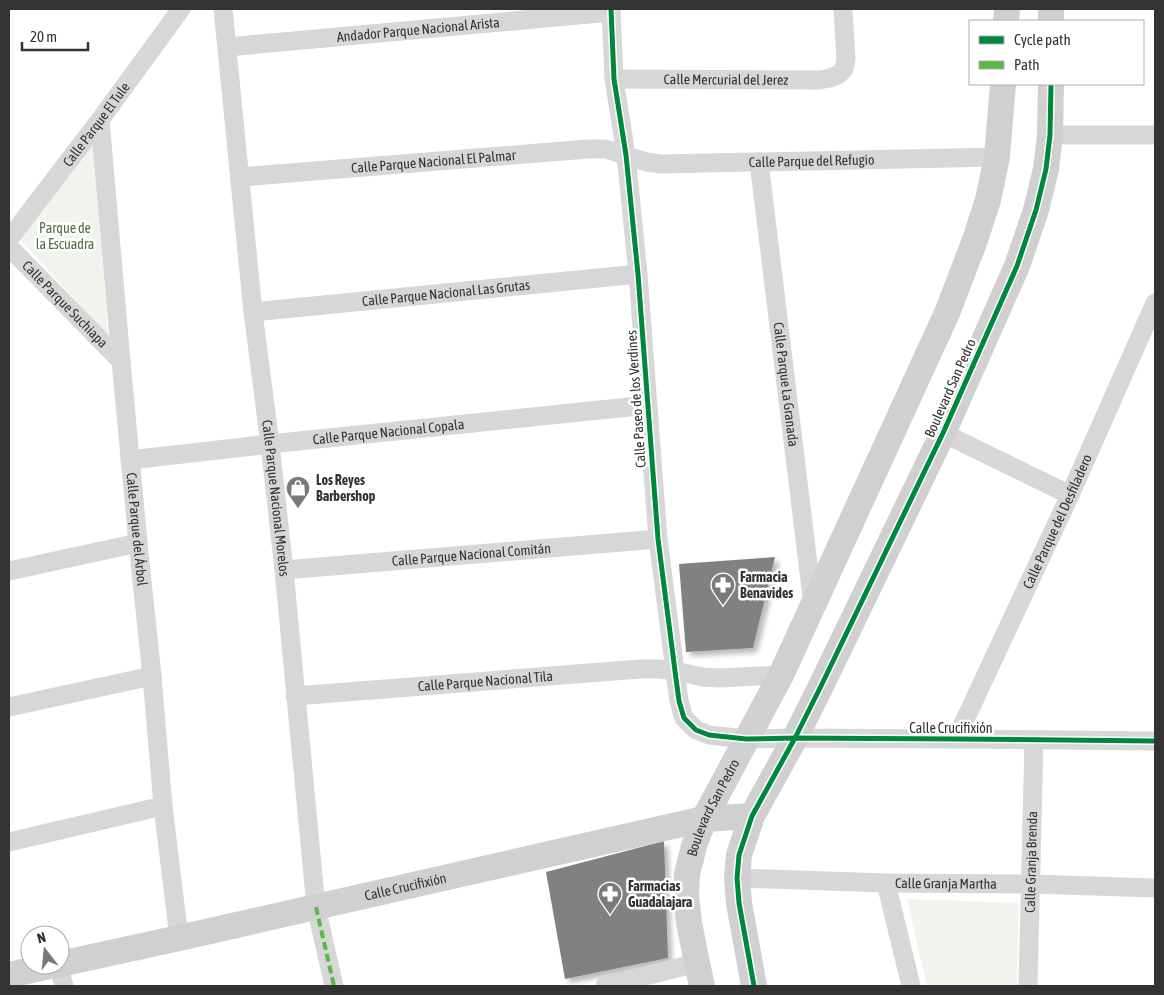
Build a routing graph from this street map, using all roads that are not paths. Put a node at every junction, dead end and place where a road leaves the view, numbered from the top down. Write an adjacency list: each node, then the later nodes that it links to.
1 (181, 9): 9 (street, Calle Parque El Tule)
2 (223, 9): 5 (street, Calle Parque Nacional Morelos)
3 (843, 9): 6 (street, Calle Mercurial del Jerez)
4 (611, 10): 5 (street, Andador Parque Nacional Arista); 6 (street, Calle Paseo de los Verdines)
5 (227, 47): 15 (street, Calle Parque Nacional Morelos)
6 (614, 79): 12 (street, Calle Paseo de los Verdines)
7 (1003, 85): 13 (street, Boulevard San Pedro)
8 (1051, 85): 10 (street, Boulevard San Pedro)
9 (100, 120): 16 (street, Calle Parque El Tule); 21 (street, Calle Parque del Árbol)
10 (1050, 135): 11 (street); 23 (street, Boulevard San Pedro)
11 (1155, 135)
12 (626, 155): 14 (street, Calle Parque del Refugio); 15 (street, Calle Parque Nacional El Palmar); 18 (street, Calle Paseo de los Verdines)
13 (998, 157): 14 (street, Calle Parque del Refugio); 31 (street, Boulevard San Pedro)
14 (759, 162): 31 (street, Calle Parque La Granada)
15 (240, 177): 20 (street, Calle Parque Nacional Morelos)
16 (9, 239)
17 (9, 246): 21 (street, Calle Parque Suchiapa)
18 (638, 274): 20 (street, Calle Parque Nacional Las Grutas); 22 (street, Calle Paseo de los Verdines)
19 (1155, 302): 26 (street, Calle Parque del Desfiladero)
20 (253, 312): 24 (street, Calle Parque Nacional Morelos)
21 (121, 361): 25 (street, Calle Parque del Árbol)
22 (648, 405): 24 (street, Calle Parque Nacional Copala); 27 (street, Calle Paseo de los Verdines)
23 (943, 433): 26 (street); 37 (street, Boulevard San Pedro)
24 (270, 444): 25 (street, Calle Parque Nacional Copala); 29 (street, Calle Parque Nacional Morelos)
25 (130, 460): 28 (street, Calle Parque del Árbol)
26 (1070, 495): 39 (street, Calle Parque del Desfiladero)
27 (658, 539): 29 (street, Calle Parque Nacional Comitán); 32 (street, Calle Paseo de los Verdines)
28 (138, 543): 30 (street); 34 (street, Calle Parque del Árbol)
29 (284, 570): 35 (street, Calle Parque Nacional Morelos)
30 (9, 571)
31 (814, 606): 33 (street, Boulevard San Pedro)
32 (675, 671): 33 (street, Calle Parque Nacional Tila); 35 (street, Calle Parque Nacional Tila); 38 (street, Calle Paseo de los Verdines)
33 (781, 675): 38 (street, Boulevard San Pedro)
34 (152, 676): 36 (street); 42 (street, Calle Parque del Árbol)
35 (295, 696): 50 (street, Calle Parque Nacional Morelos)
36 (9, 707)
37 (795, 738): 38 (street, Calle Crucifixión); 39 (street, Calle Crucifixión); 43 (street)
38 (746, 739): 44 (street, Boulevard San Pedro)
39 (956, 739): 40 (street, Calle Crucifixión)
40 (1034, 740): 41 (street, Calle Crucifixión); 48 (street, Calle Granja Brenda)
41 (1155, 741)
42 (164, 806): 45 (street); 51 (street, Calle Parque del Árbol)
43 (752, 816): 44 (street, Calle Crucifixión); 46 (street)
44 (704, 819): 50 (street, Calle Crucifixión); 53 (street, Boulevard San Pedro)
45 (9, 842)
46 (737, 878): 47 (street, Calle Granja Martha); 56 (street)
47 (886, 883): 48 (street, Calle Granja Martha); 57 (street)
48 (1031, 884): 49 (street, Calle Granja Martha); 58 (street, Calle Granja Brenda)
49 (1155, 888)
50 (316, 907): 51 (street, Calle Crucifixión); 54 (street, Calle Parque Nacional Morelos)
51 (179, 938): 52 (street, Calle Crucifixión)
52 (70, 962)
53 (699, 974): 55 (street)
54 (334, 986)
55 (604, 986)
56 (754, 986)
57 (911, 986)
58 (1028, 986)

